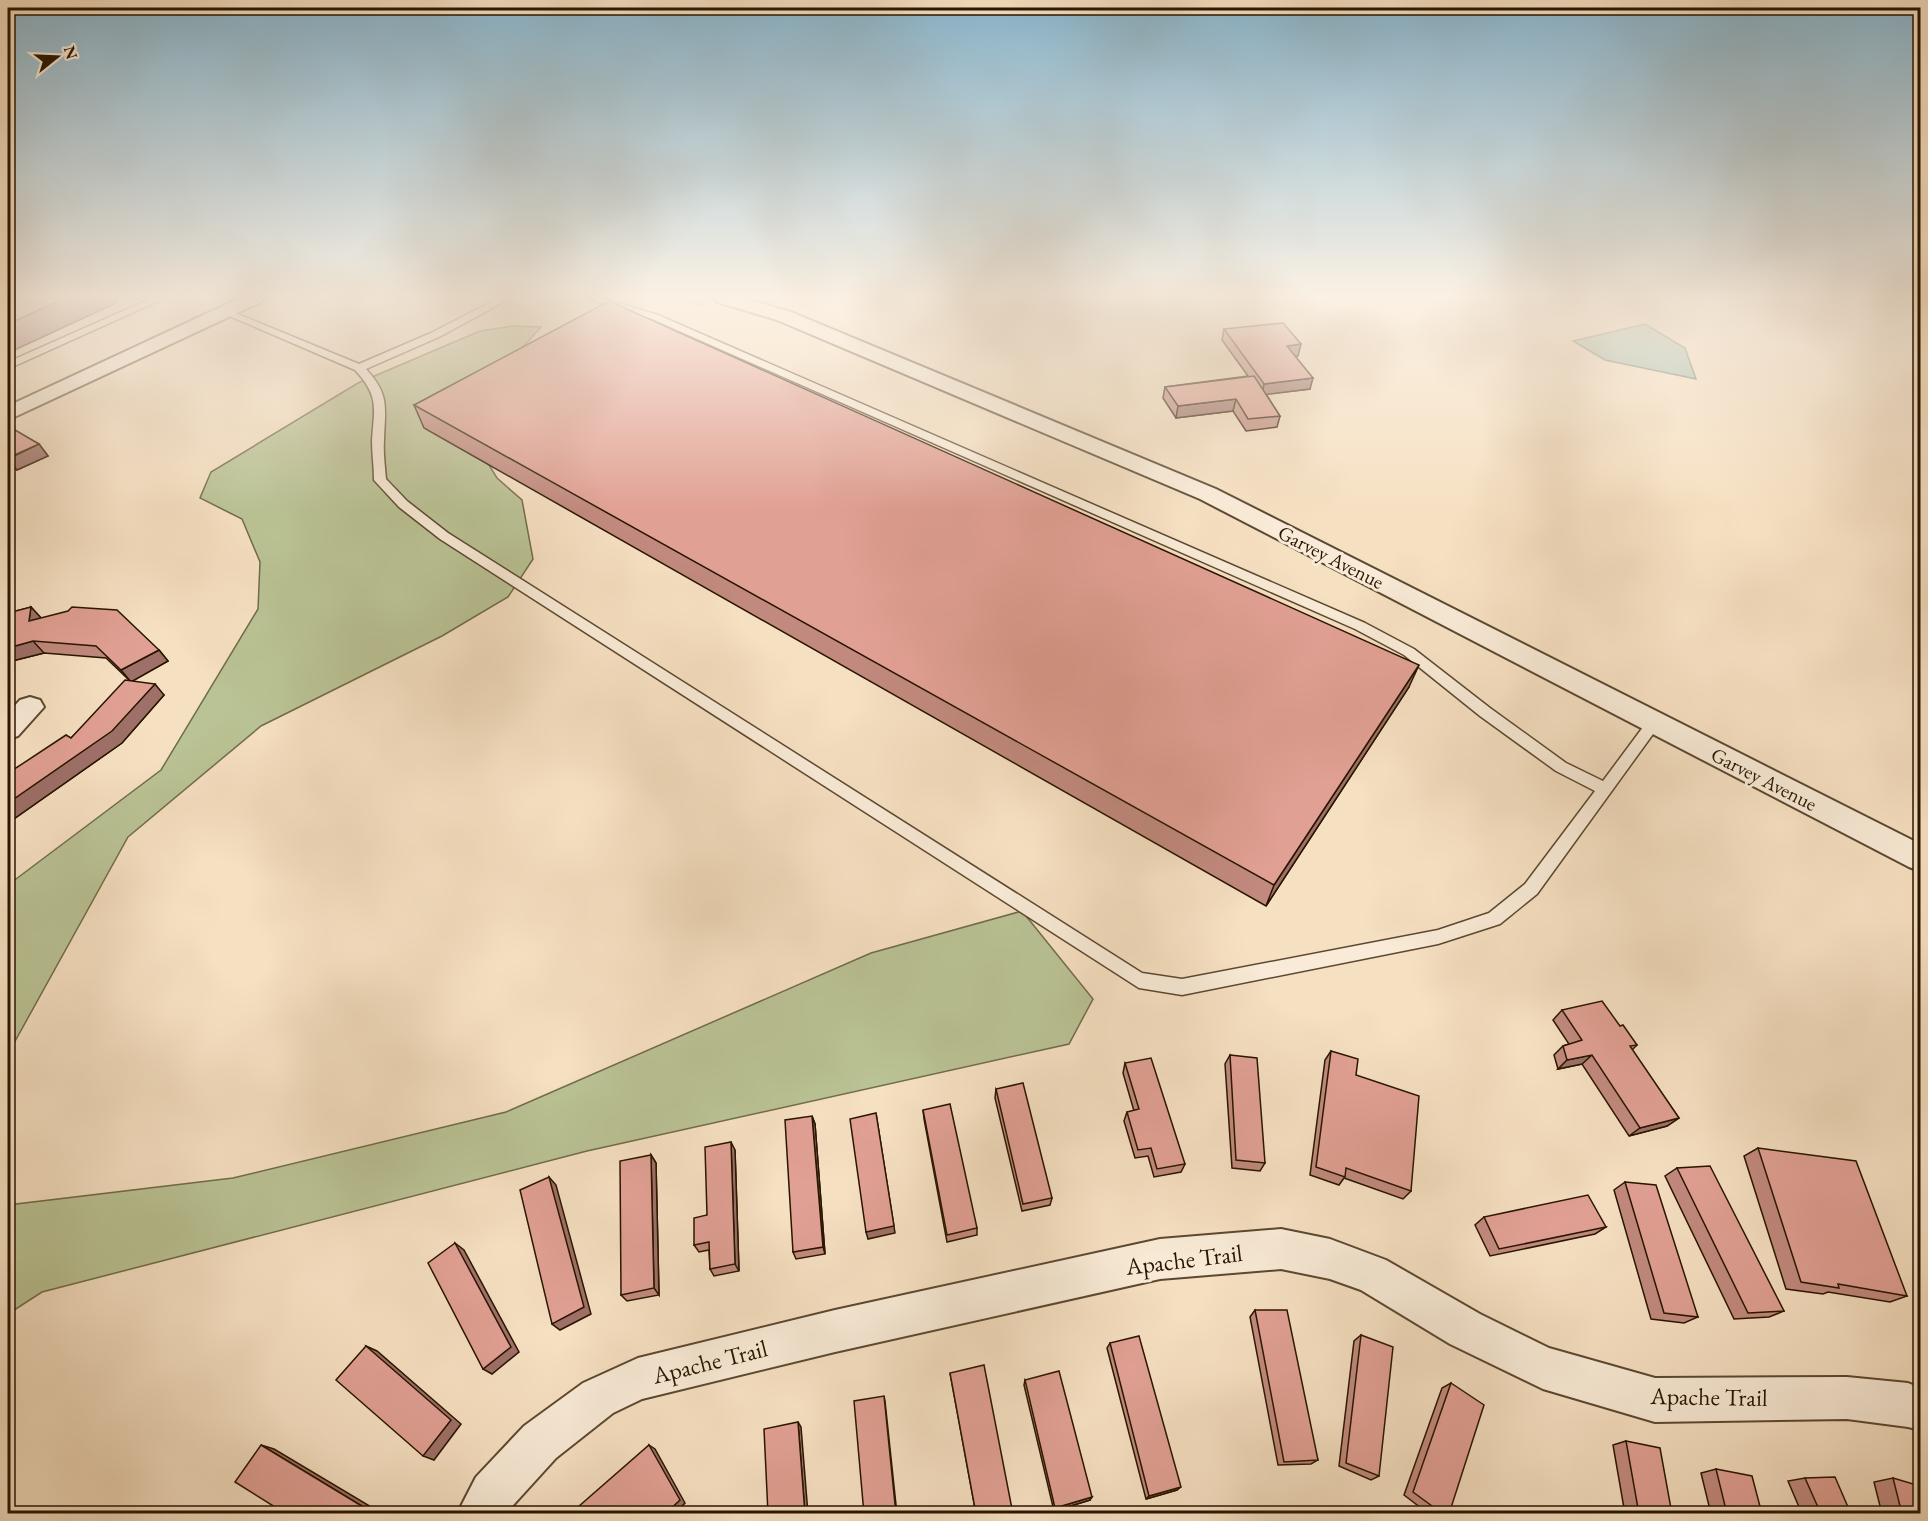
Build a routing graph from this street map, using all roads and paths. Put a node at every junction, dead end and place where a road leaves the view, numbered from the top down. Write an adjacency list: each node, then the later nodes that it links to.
1 (104, 369): 5 (street)
2 (360, 369): 9 (lane)
3 (774, 369): 9 (lane)
4 (910, 369): 7 (street, Garvey Avenue)
5 (8, 414)
6 (30, 707): 8 (street)
7 (1654, 723): 9 (lane); 10 (street, Garvey Avenue)
8 (8, 729)
9 (1605, 789)
10 (1920, 858)
11 (1920, 1409): 12 (street, Apache Trail)
12 (480, 1514)

